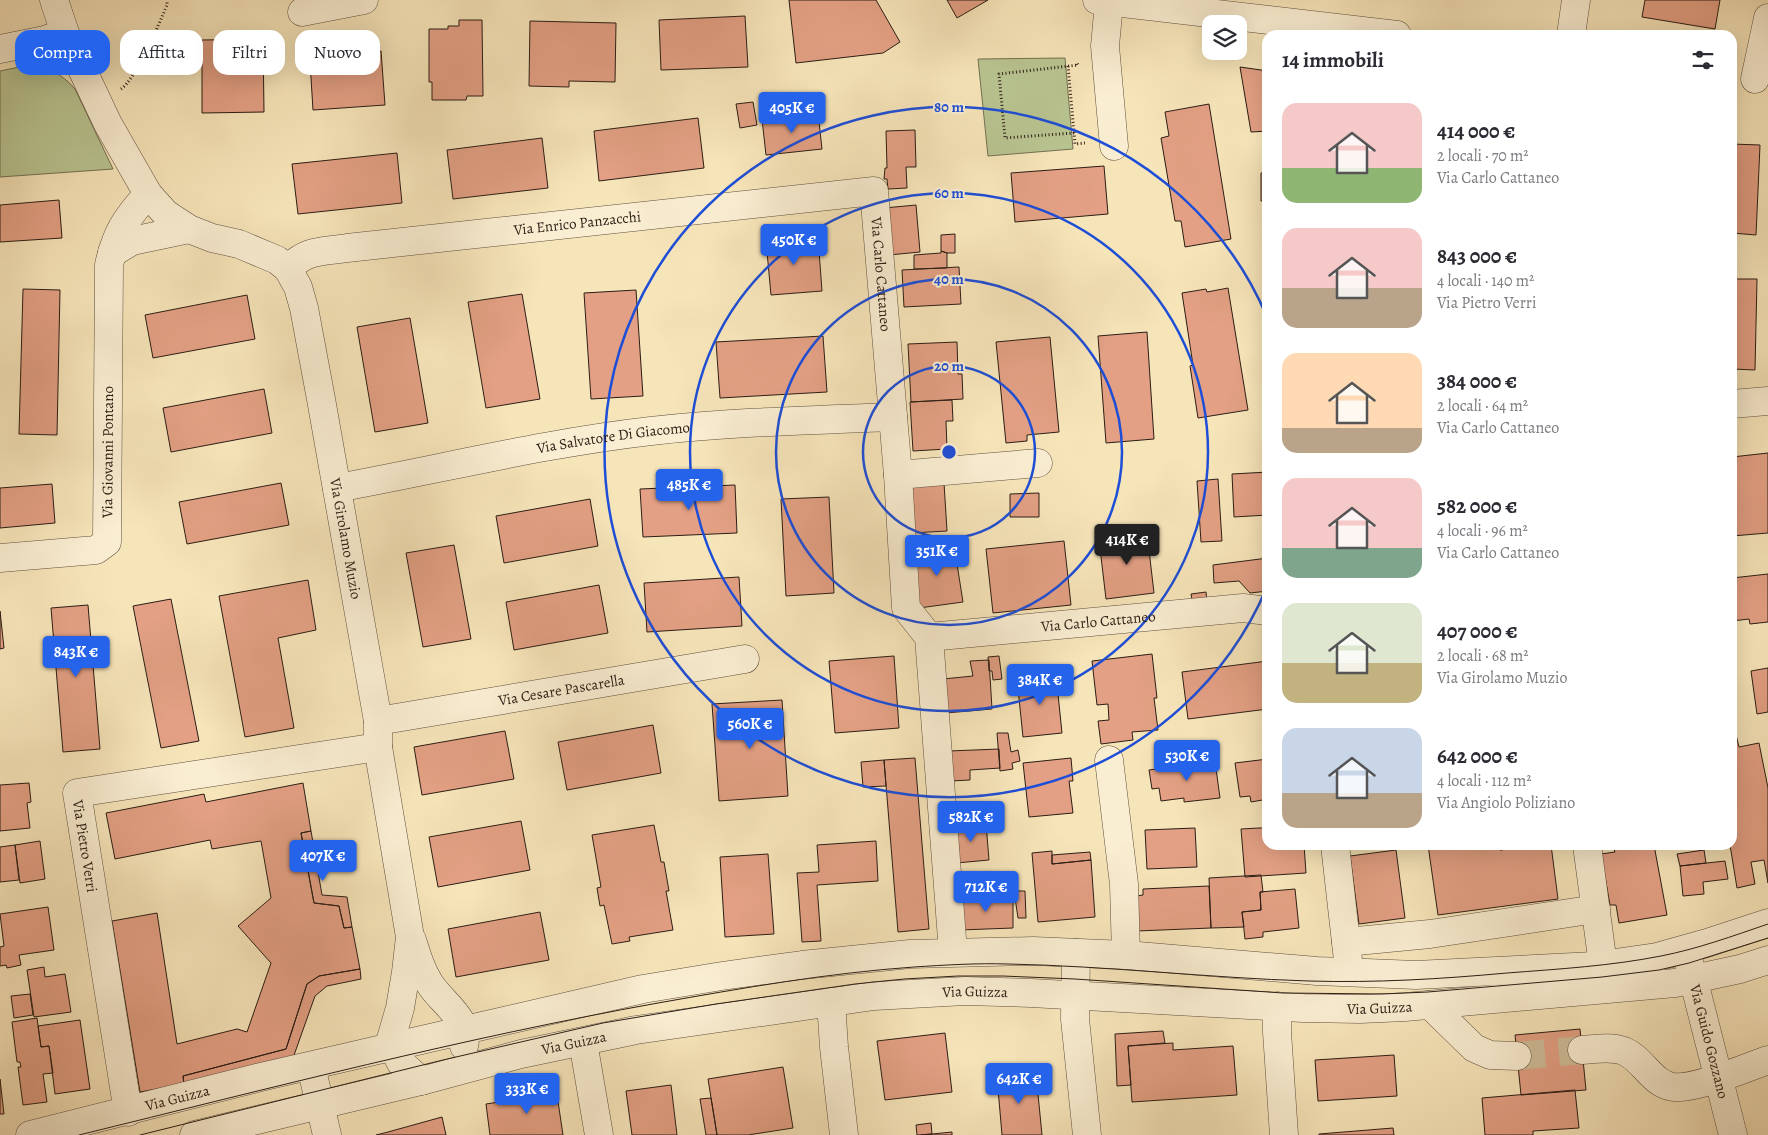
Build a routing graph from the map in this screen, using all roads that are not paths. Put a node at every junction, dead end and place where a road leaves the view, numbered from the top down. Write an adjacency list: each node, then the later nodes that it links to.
1 (54, 0): 7 (street)
2 (364, 0): 5 (street)
3 (1576, 0): 9 (street)
4 (1103, 1): 8 (street); 14 (street)
5 (302, 12)
6 (1768, 18): 13 (street)
7 (63, 30)
8 (1348, 30)
9 (1572, 30)
10 (15, 46): 11 (street)
11 (0, 49)
12 (84, 75): 16 (street)
13 (1752, 80)
14 (1114, 144)
15 (874, 191): 19 (street, Via Enrico Panzacchi); 22 (street, Via Carlo Cattaneo)
16 (148, 194): 17 (street, Via Girolamo Muzio); 18 (street, Via Giovanni Pontano)
17 (189, 229): 18 (street); 19 (street, Via Girolamo Muzio)
18 (112, 253): 26 (street, Via Giovanni Pontano)
19 (288, 269): 25 (street, Via Girolamo Muzio)
20 (1768, 401): 21 (street)
21 (1737, 404)
22 (893, 416): 24 (street, Via Carlo Cattaneo); 25 (street, Via Salvatore Di Giacomo)
23 (1038, 463): 24 (street)
24 (898, 475): 28 (street, Via Carlo Cattaneo)
25 (337, 488): 30 (street, Via Girolamo Muzio)
26 (0, 558)
27 (1262, 610): 28 (street, Via Carlo Cattaneo)
28 (929, 638): 39 (street)
29 (744, 659): 30 (street, Via Cesare Pascarella)
30 (378, 734): 36 (street, Via Girolamo Muzio); 61 (street, Via Pietro Verri)
31 (1109, 760): 41 (street)
32 (1336, 850): 37 (street)
33 (1588, 850): 34 (street)
34 (1596, 909): 37 (street); 43 (street)
35 (1768, 923): 38 (street, Via Guizza)
36 (410, 936): 50 (street); 52 (street, Via Girolamo Muzio)
37 (1346, 942): 44 (street)
38 (1686, 949): 43 (street, Via Guizza); 45 (street, Via Guido Gozzano)
39 (953, 952): 40 (street, Via Guizza); 50 (street, Via Guizza)
40 (1076, 953): 41 (street, Via Guizza); 46 (street)
41 (1126, 955): 44 (street, Via Guizza)
42 (1768, 960): 45 (street, Via Guizza)
43 (1603, 965): 44 (street, Via Guizza)
44 (1348, 971)
45 (1693, 979): 48 (street, Via Guizza); 58 (street, Via Guido Gozzano)
46 (1075, 995): 47 (street, Via Guizza); 49 (street, Via Guizza); 67 (street)
47 (831, 1002): 51 (street, Via Guizza); 66 (street)
48 (1430, 1005): 49 (street, Via Guizza); 54 (street)
49 (1277, 1006): 68 (street)
50 (465, 1029): 52 (street, Via Guizza); 57 (street)
51 (583, 1042): 57 (street, Via Guizza); 65 (street)
52 (393, 1047): 56 (street, Via Guizza); 59 (street)
53 (1582, 1050): 58 (street)
54 (1517, 1056)
55 (1768, 1060): 58 (street)
56 (311, 1066): 60 (street); 61 (street, Via Guizza)
57 (458, 1072): 59 (street, Via Guizza)
58 (1718, 1077): 69 (street, Via Guido Gozzano)
59 (421, 1082): 60 (street, Via Guizza)
60 (320, 1106): 63 (street, Via Guizza); 64 (street)
61 (128, 1112): 62 (street, Via Guizza)
62 (30, 1135)
63 (194, 1135)
64 (327, 1135)
65 (599, 1135)
66 (844, 1135)
67 (1087, 1135)
68 (1284, 1135)
69 (1733, 1135)

